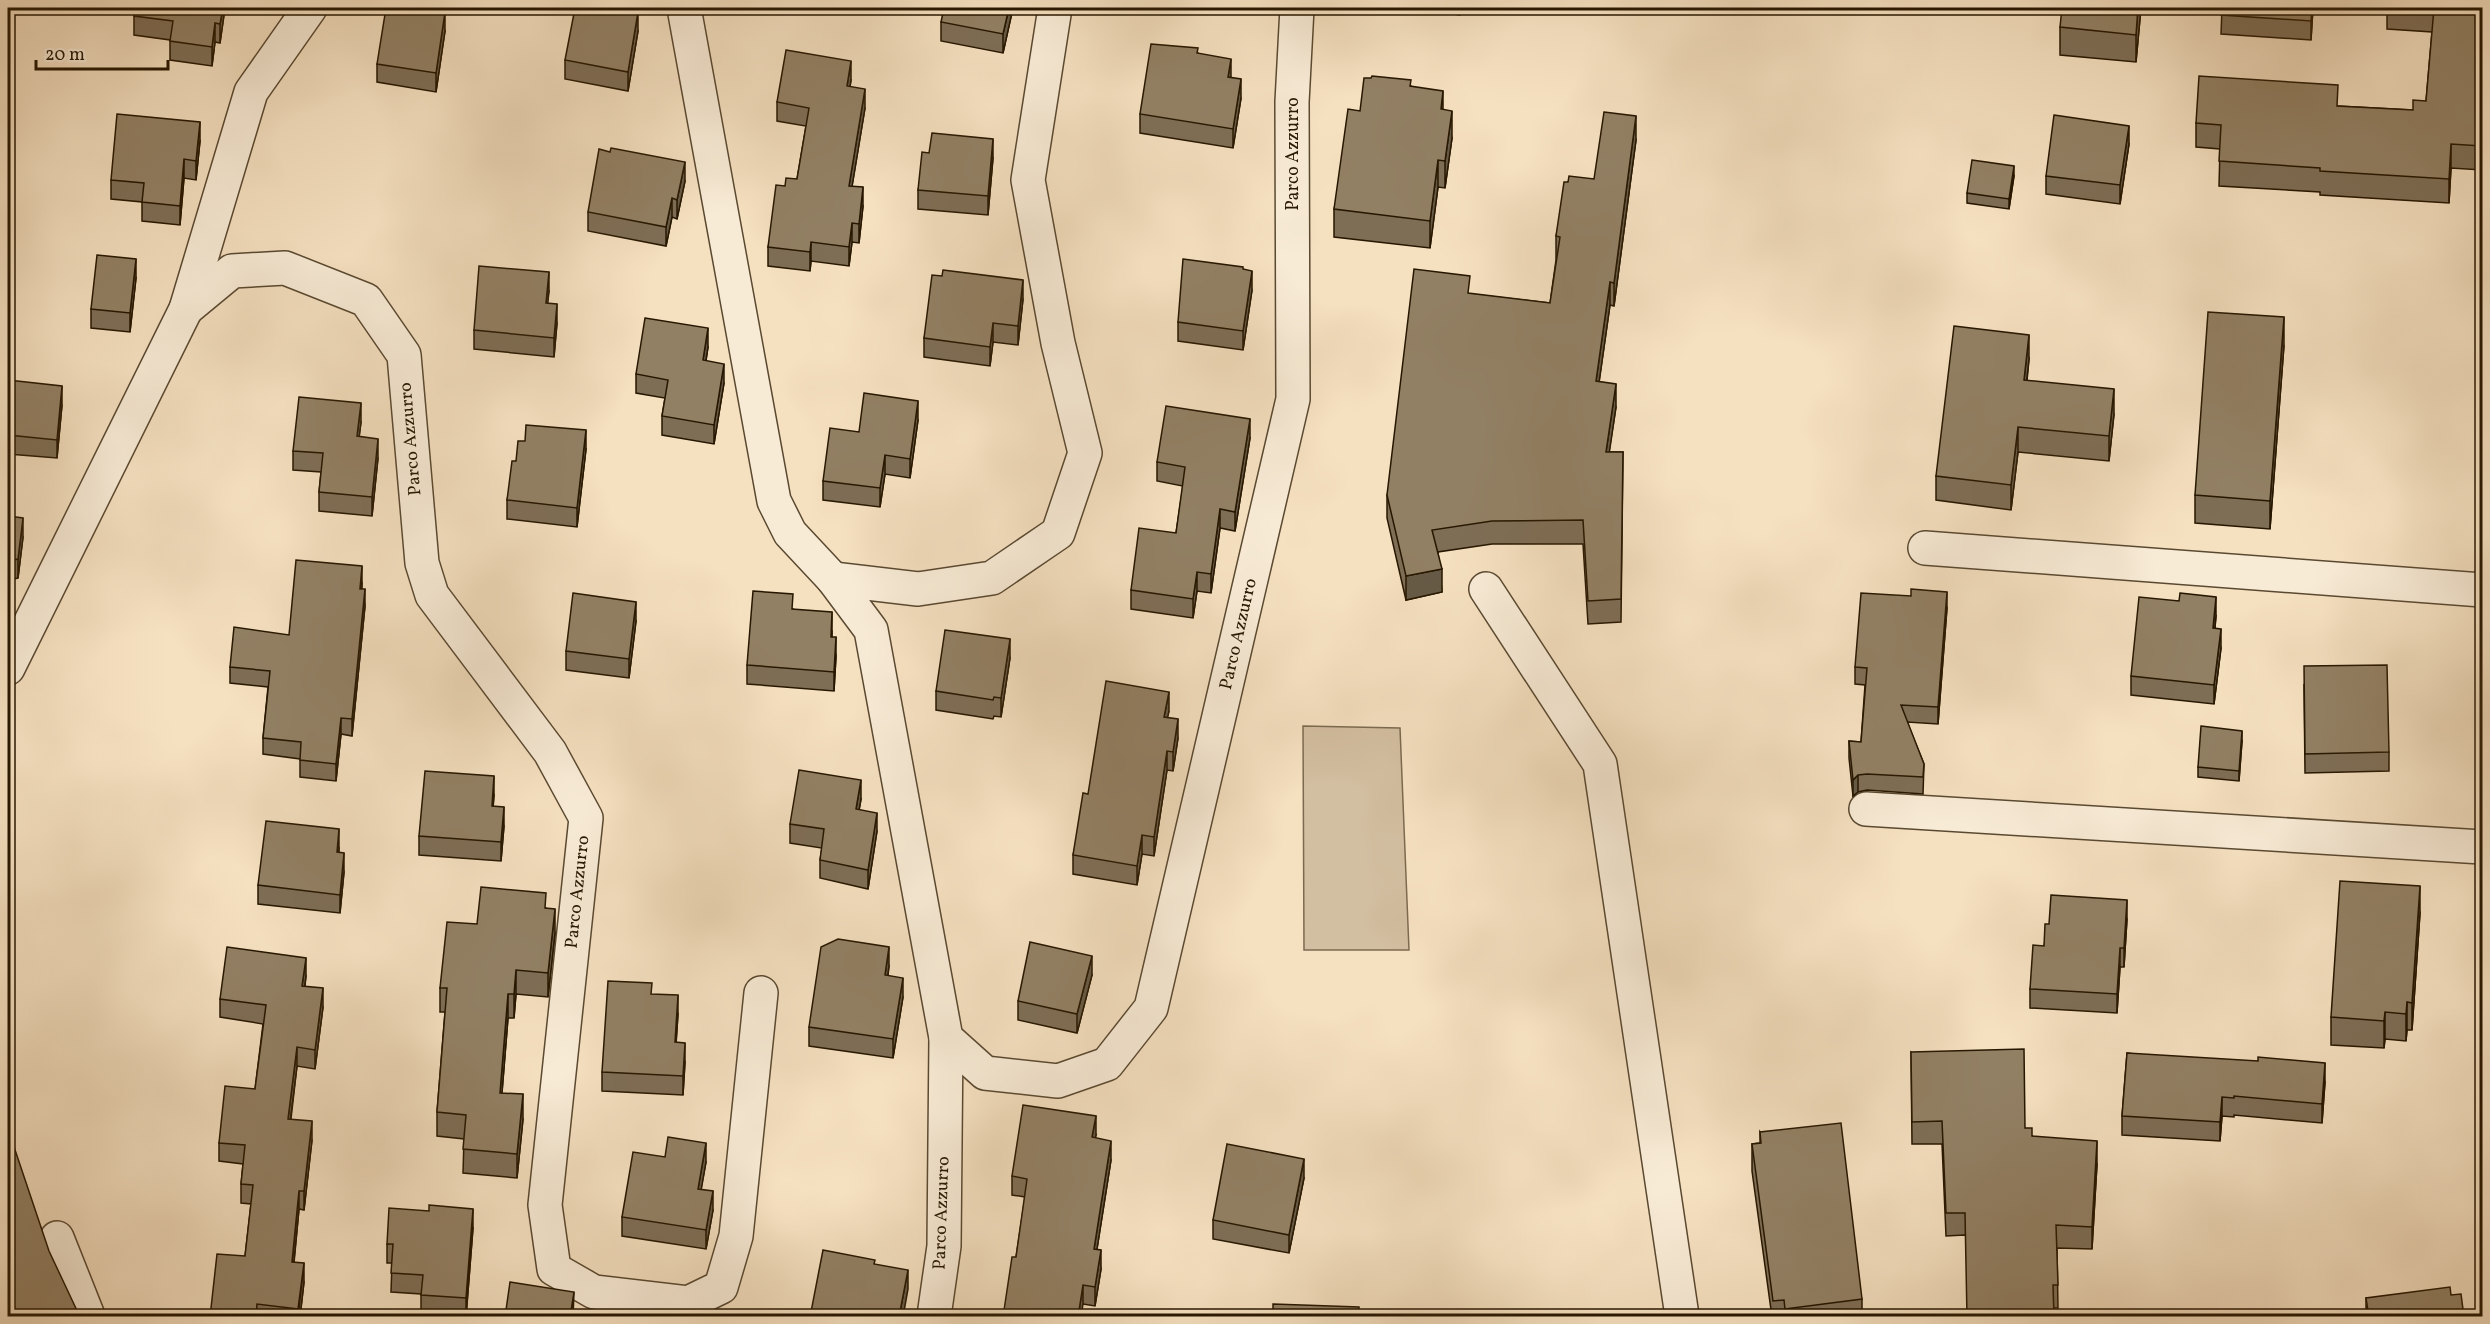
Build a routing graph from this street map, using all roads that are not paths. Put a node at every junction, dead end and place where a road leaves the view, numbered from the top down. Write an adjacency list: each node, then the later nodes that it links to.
1 (310, 8): 5 (street, Parco Azzurro)
2 (684, 8): 7 (street, Parco Azzurro)
3 (1055, 8): 7 (street)
4 (1297, 8): 14 (street, Parco Azzurro)
5 (186, 309): 10 (street, Parco Azzurro); 13 (street, Parco Azzurro)
6 (1925, 548): 9 (street)
7 (833, 579): 14 (street, Parco Azzurro)
8 (1486, 589): 18 (street)
9 (2482, 590)
10 (8, 668)
11 (1866, 809): 12 (street)
12 (2482, 847)
13 (761, 993)
14 (946, 1038): 17 (street, Parco Azzurro)
15 (57, 1238): 16 (street)
16 (88, 1317)
17 (934, 1317)
18 (1682, 1317)

